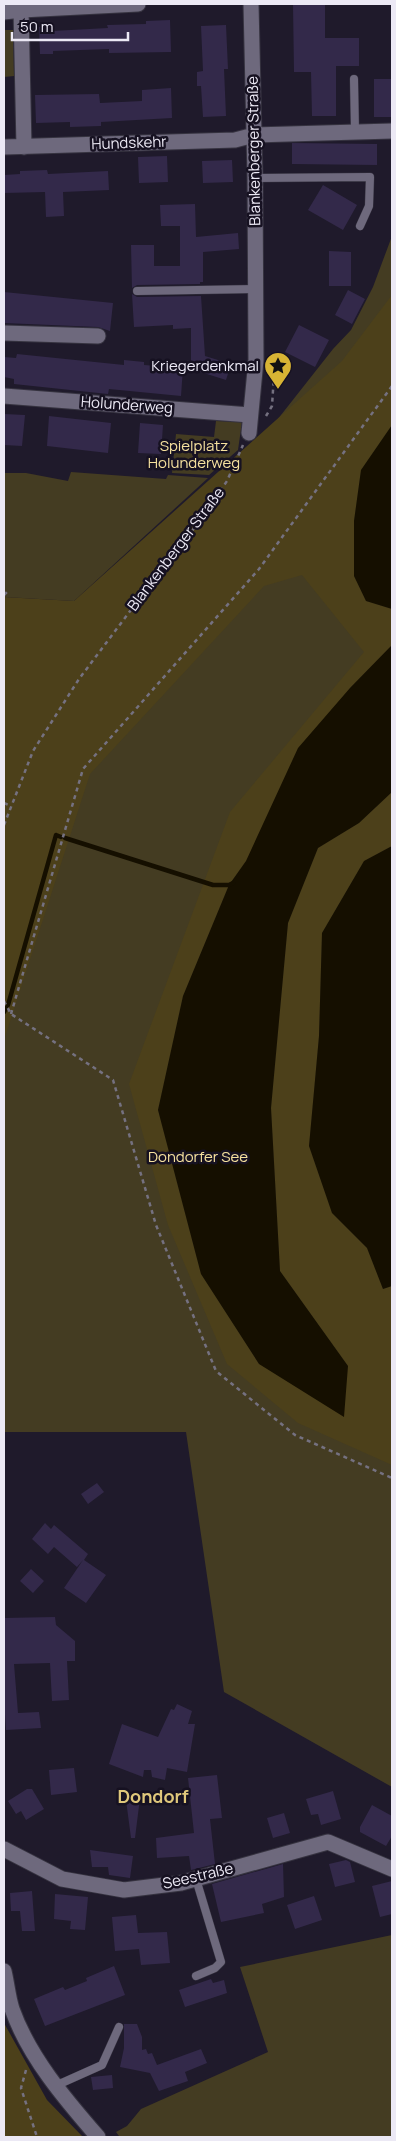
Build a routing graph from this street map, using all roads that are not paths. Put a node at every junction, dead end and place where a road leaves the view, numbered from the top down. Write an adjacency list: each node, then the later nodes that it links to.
1 (138, 4): 3 (street)
2 (250, 4): 9 (street, Blankenberger Straße)
3 (108, 5): 4 (street)
4 (21, 10): 5 (street); 11 (street)
5 (4, 12)
6 (354, 79): 8 (lane)
7 (392, 131): 8 (street, Hundskehr)
8 (355, 132): 9 (street, Hundskehr)
9 (254, 135): 11 (street, Hundskehr); 12 (street, Blankenberger Straße)
10 (4, 147): 11 (street, Hundskehr)
11 (24, 147)
12 (255, 178): 13 (lane); 14 (street, Blankenberger Straße)
13 (360, 226)
14 (256, 290): 15 (lane); 19 (street, Blankenberger Straße)
15 (137, 291)
16 (4, 333): 17 (street)
17 (98, 336)
18 (4, 396): 19 (street, Holunderweg)
19 (250, 415): 20 (street, Blankenberger Straße)
20 (249, 433)
21 (4, 1849): 23 (street, Seestraße)
22 (392, 1869): 23 (street, Seestraße)
23 (196, 1879): 25 (lane)
24 (4, 1971): 27 (street)
25 (196, 1976)
26 (119, 2027): 27 (lane)
27 (56, 2086): 28 (street)
28 (98, 2137)

